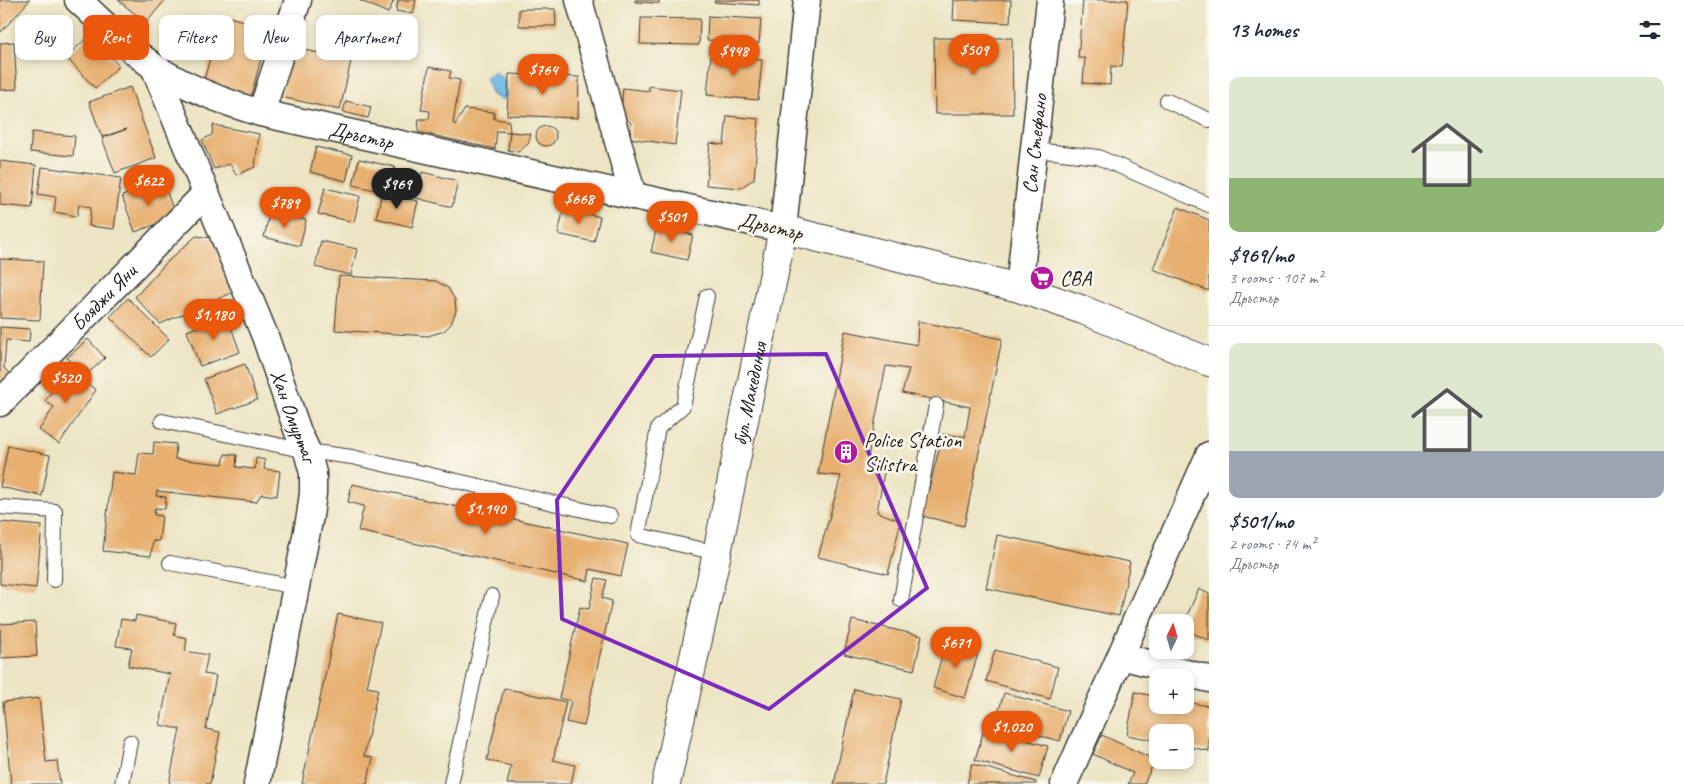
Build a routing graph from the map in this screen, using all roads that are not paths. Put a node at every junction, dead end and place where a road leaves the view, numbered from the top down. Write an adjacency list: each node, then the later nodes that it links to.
1 (78, 0): 6 (street)
2 (298, 0): 8 (street)
3 (579, 0): 12 (street)
4 (807, 0): 14 (street, бул. Македония)
5 (1050, 0): 10 (street, Сан Стефано)
6 (154, 67): 8 (street, Дръстър); 11 (street, Хан Омуртаг)
7 (1167, 102): 9 (lane)
8 (260, 112): 12 (street, Дръстър)
9 (1209, 120)
10 (1035, 150): 13 (lane); 15 (street, Сан Стефано)
11 (206, 193): 18 (street, Бояджи Яни); 21 (street, Хан Омуртаг)
12 (633, 196): 14 (street, Дръстър)
13 (1209, 205)
14 (784, 229): 15 (street, Дръстър); 25 (street, бул. Македония)
15 (1019, 288): 17 (street, Дръстър)
16 (706, 296): 25 (lane)
17 (1209, 362)
18 (0, 403)
19 (936, 405): 30 (lane)
20 (162, 421): 21 (lane)
21 (307, 451): 24 (lane); 28 (street, Хан Омуртаг)
22 (1209, 456): 31 (street)
23 (0, 507): 27 (lane)
24 (610, 516)
25 (718, 553): 37 (street, бул. Македония)
26 (170, 563): 28 (lane)
27 (54, 580)
28 (296, 587): 35 (street, Хан Омуртаг)
29 (492, 596): 36 (lane)
30 (901, 600)
31 (1121, 656): 32 (street); 38 (street)
32 (1209, 679)
33 (130, 742): 34 (lane)
34 (122, 784)
35 (257, 784)
36 (450, 784)
37 (666, 784)
38 (1064, 784)

